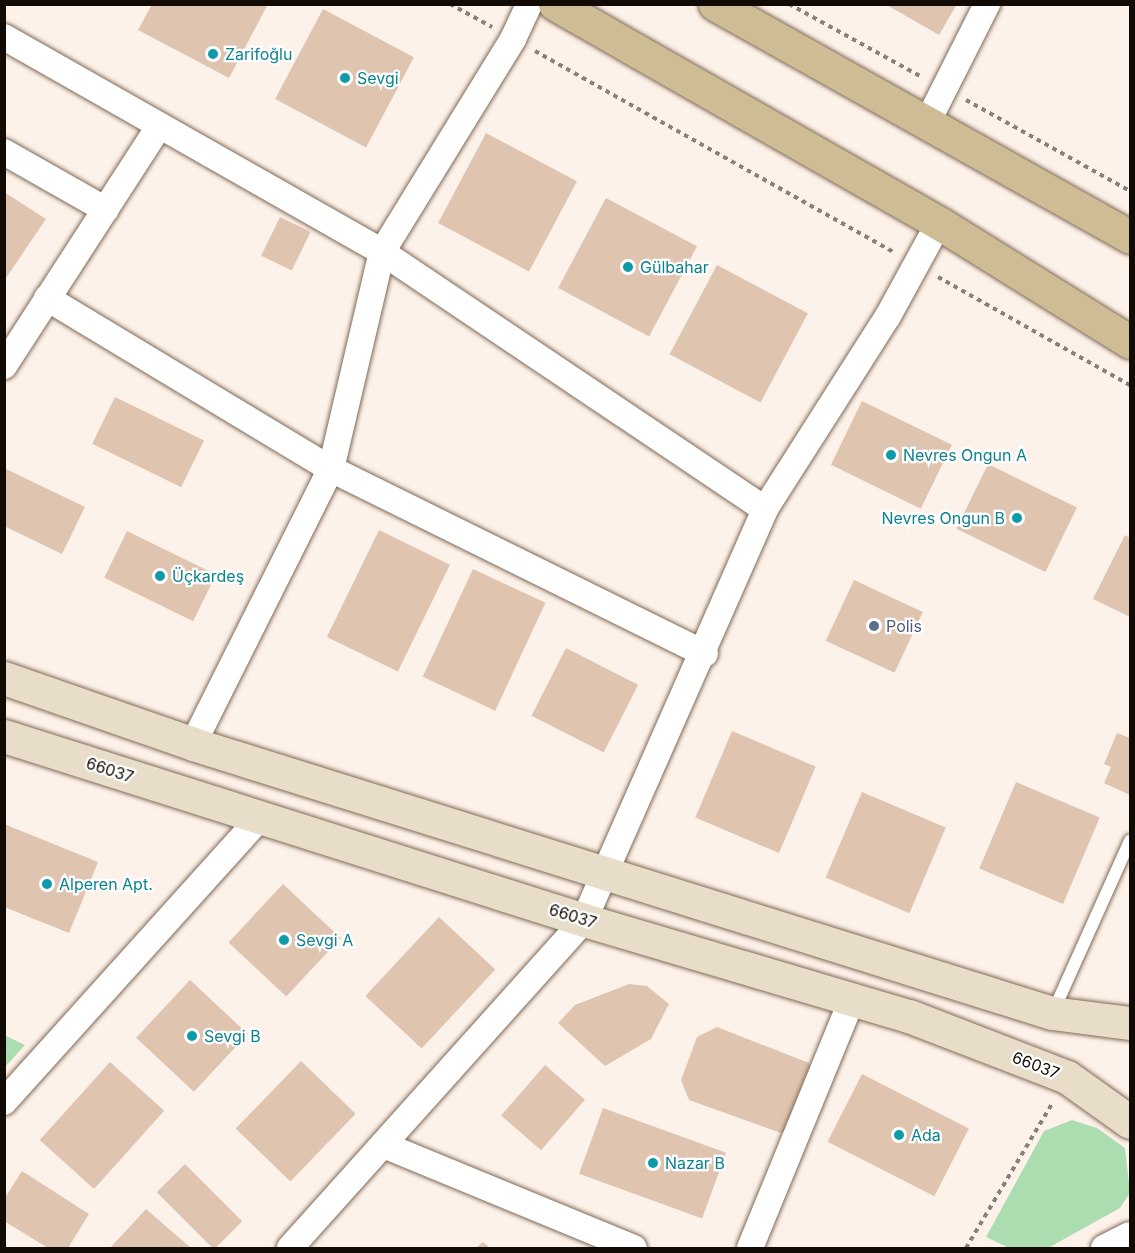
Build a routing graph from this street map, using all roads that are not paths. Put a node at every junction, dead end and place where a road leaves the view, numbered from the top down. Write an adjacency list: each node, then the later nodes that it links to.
1 (529, 4): 12 (street)
2 (555, 4): 10 (main road)
3 (715, 4): 6 (main road)
4 (987, 4): 6 (street)
5 (4, 37): 7 (street)
6 (926, 125): 11 (main road)
7 (159, 126): 9 (street); 12 (street)
8 (4, 152): 9 (street)
9 (106, 210): 13 (street)
10 (939, 223): 14 (main road); 17 (street)
11 (1131, 237)
12 (382, 252): 16 (street); 17 (street)
13 (47, 298): 15 (street); 16 (street)
14 (1131, 342)
15 (4, 366)
16 (331, 469): 18 (street); 21 (street)
17 (765, 509): 18 (street)
18 (705, 654): 24 (street)
19 (4, 678): 21 (street)
20 (4, 736): 22 (street, 66037)
21 (193, 744): 24 (street)
22 (260, 818): 25 (street, 66037); 29 (street)
23 (1131, 841): 27 (lane)
24 (608, 873): 25 (street); 27 (street)
25 (584, 920): 26 (street, 66037); 31 (street)
26 (852, 999): 30 (street, 66037); 35 (street)
27 (1052, 1012): 28 (street)
28 (1131, 1023)
29 (4, 1102)
30 (1131, 1122)
31 (386, 1146): 33 (street); 34 (street)
32 (1129, 1235): 36 (street)
33 (290, 1248)
34 (634, 1248)
35 (750, 1248)
36 (1104, 1248)

